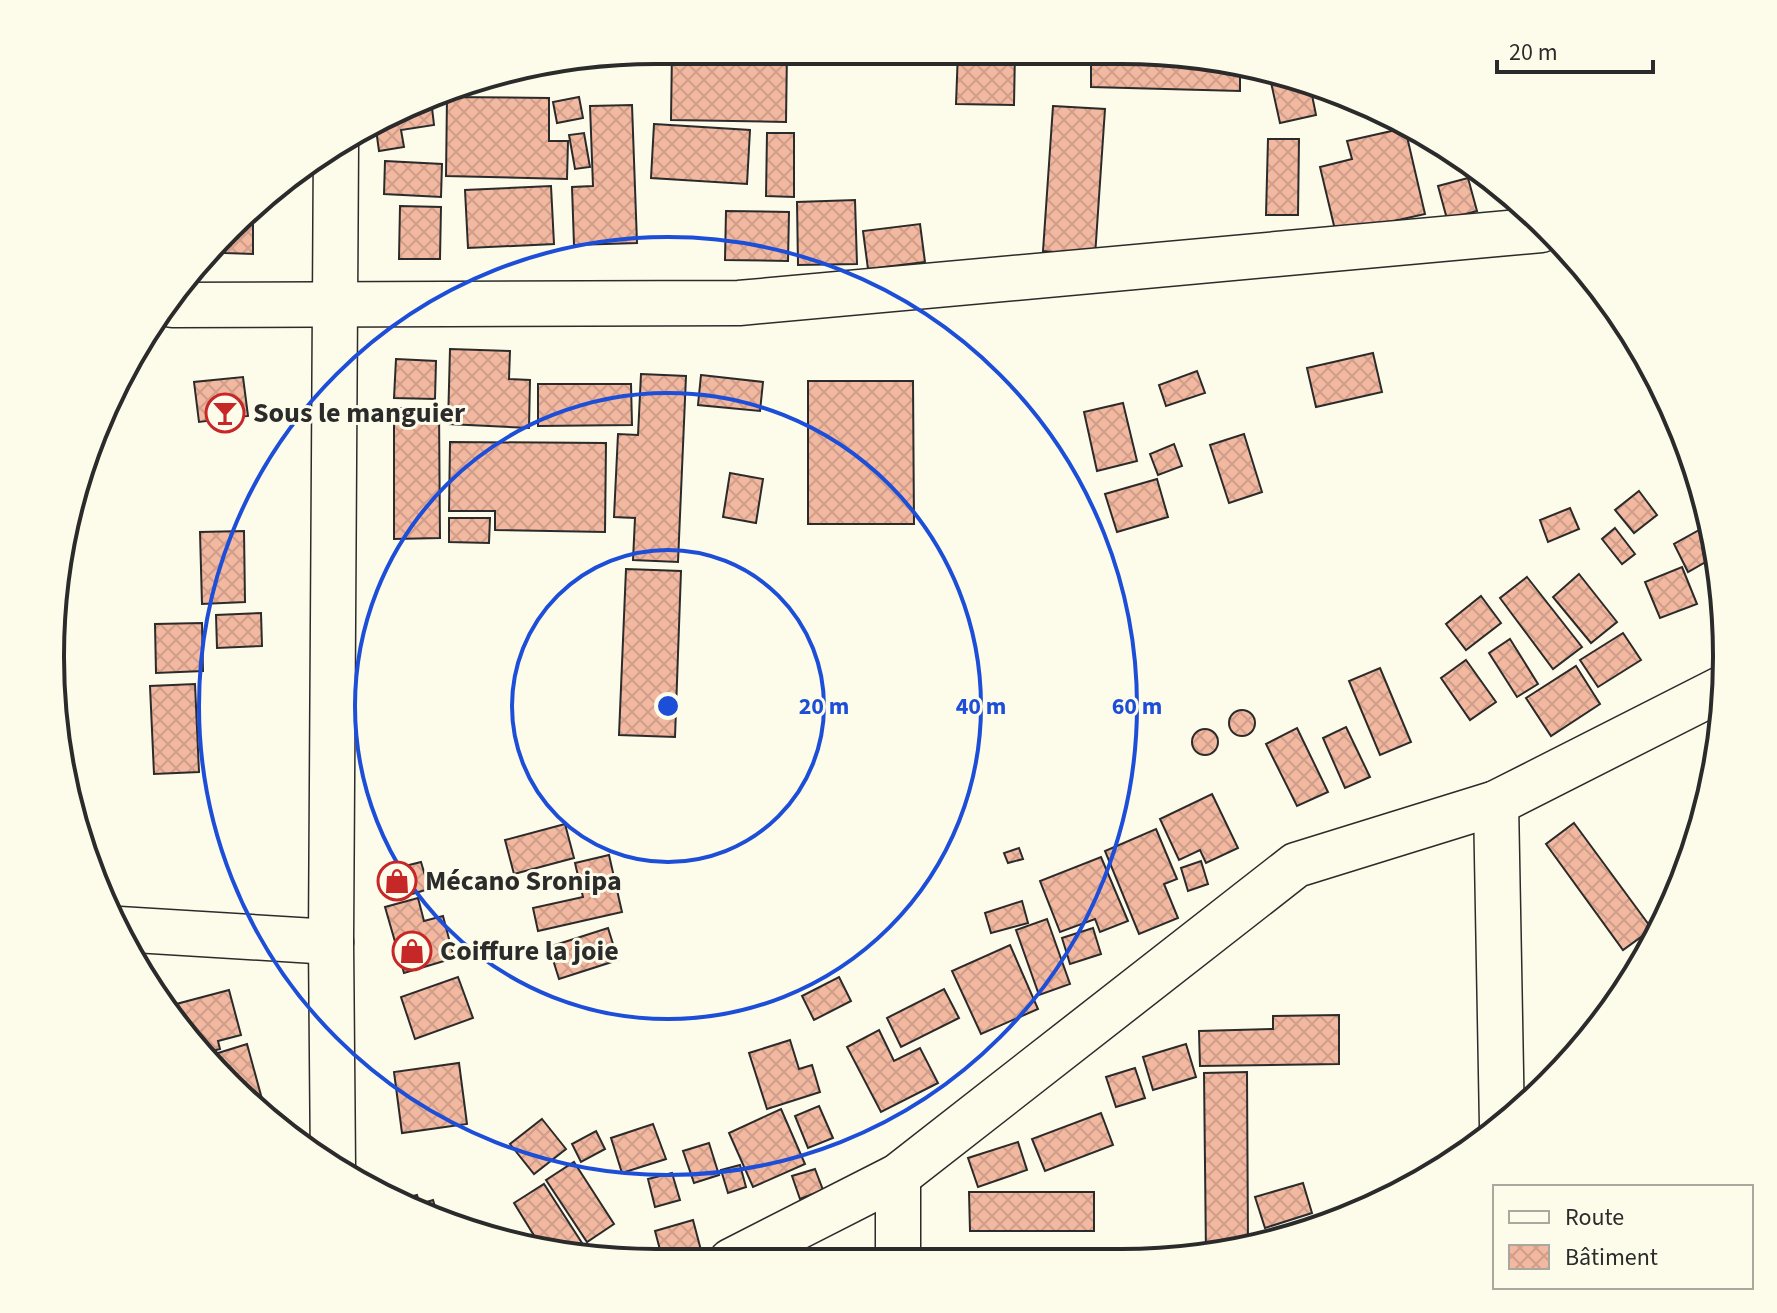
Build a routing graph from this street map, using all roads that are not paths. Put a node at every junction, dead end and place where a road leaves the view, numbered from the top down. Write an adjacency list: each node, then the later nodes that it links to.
1 (336, 158): 4 (street)
2 (1532, 231): 4 (street)
3 (180, 305): 4 (street)
4 (336, 306): 8 (street)
5 (1712, 694): 6 (street)
6 (1496, 803): 9 (street); 11 (street)
7 (131, 930): 8 (street)
8 (331, 942): 10 (street)
9 (1502, 1110)
10 (333, 1153)
11 (898, 1176): 12 (street); 13 (street)
12 (755, 1249)
13 (898, 1249)

